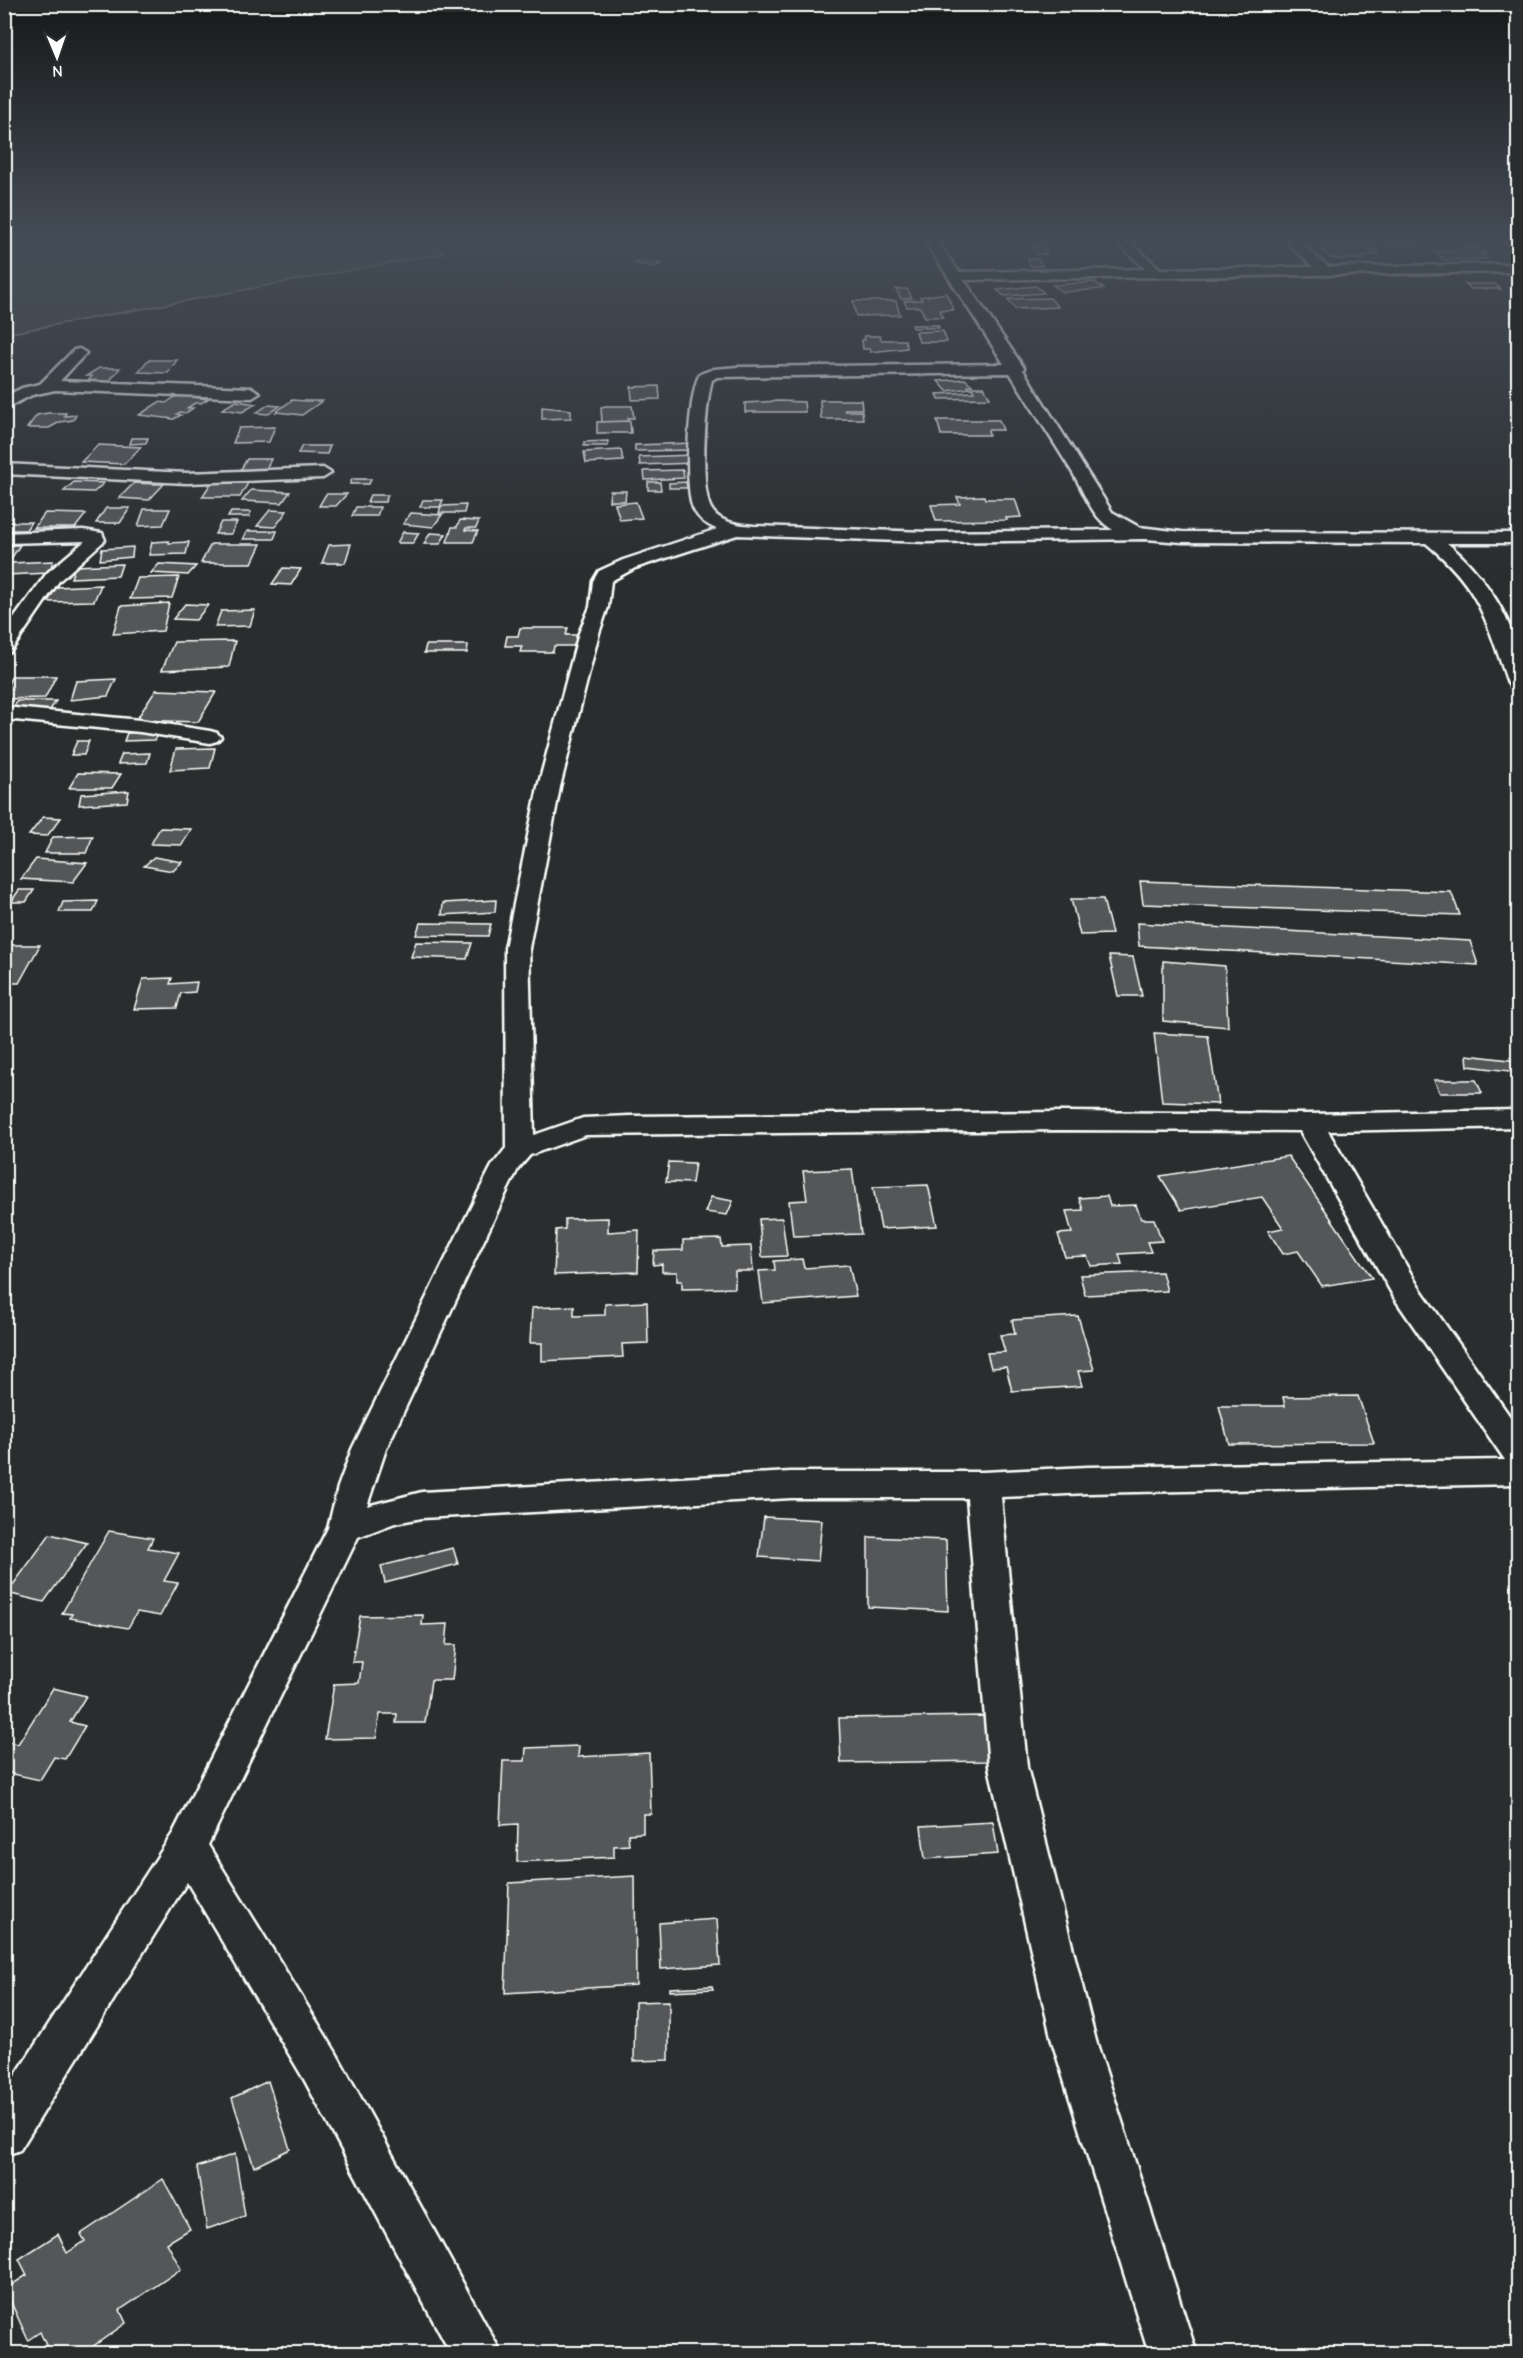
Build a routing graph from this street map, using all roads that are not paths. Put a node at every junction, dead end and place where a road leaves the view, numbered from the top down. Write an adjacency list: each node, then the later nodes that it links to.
1 (1006, 351): 3 (street)
2 (79, 353): 4 (street)
3 (1017, 368): 9 (street); 10 (street)
4 (46, 386): 5 (street); 6 (street)
5 (252, 393)
6 (4, 404)
7 (4, 469): 8 (street)
8 (323, 473)
9 (736, 529): 10 (street); 20 (street)
10 (1144, 534): 11 (street)
11 (1428, 537): 13 (street); 15 (street)
12 (4, 538): 14 (street)
13 (1518, 538)
14 (4, 647)
15 (1518, 683)
16 (4, 713): 17 (street)
17 (210, 737)
18 (1518, 1118): 19 (street)
19 (1309, 1123): 20 (street); 21 (street)
20 (520, 1149): 24 (street)
21 (1518, 1453)
22 (1518, 1472): 23 (street)
23 (983, 1485): 24 (street); 28 (street)
24 (345, 1528): 25 (street)
25 (188, 1846): 26 (street); 27 (street)
26 (4, 2134)
27 (478, 2354)
28 (1173, 2354)

